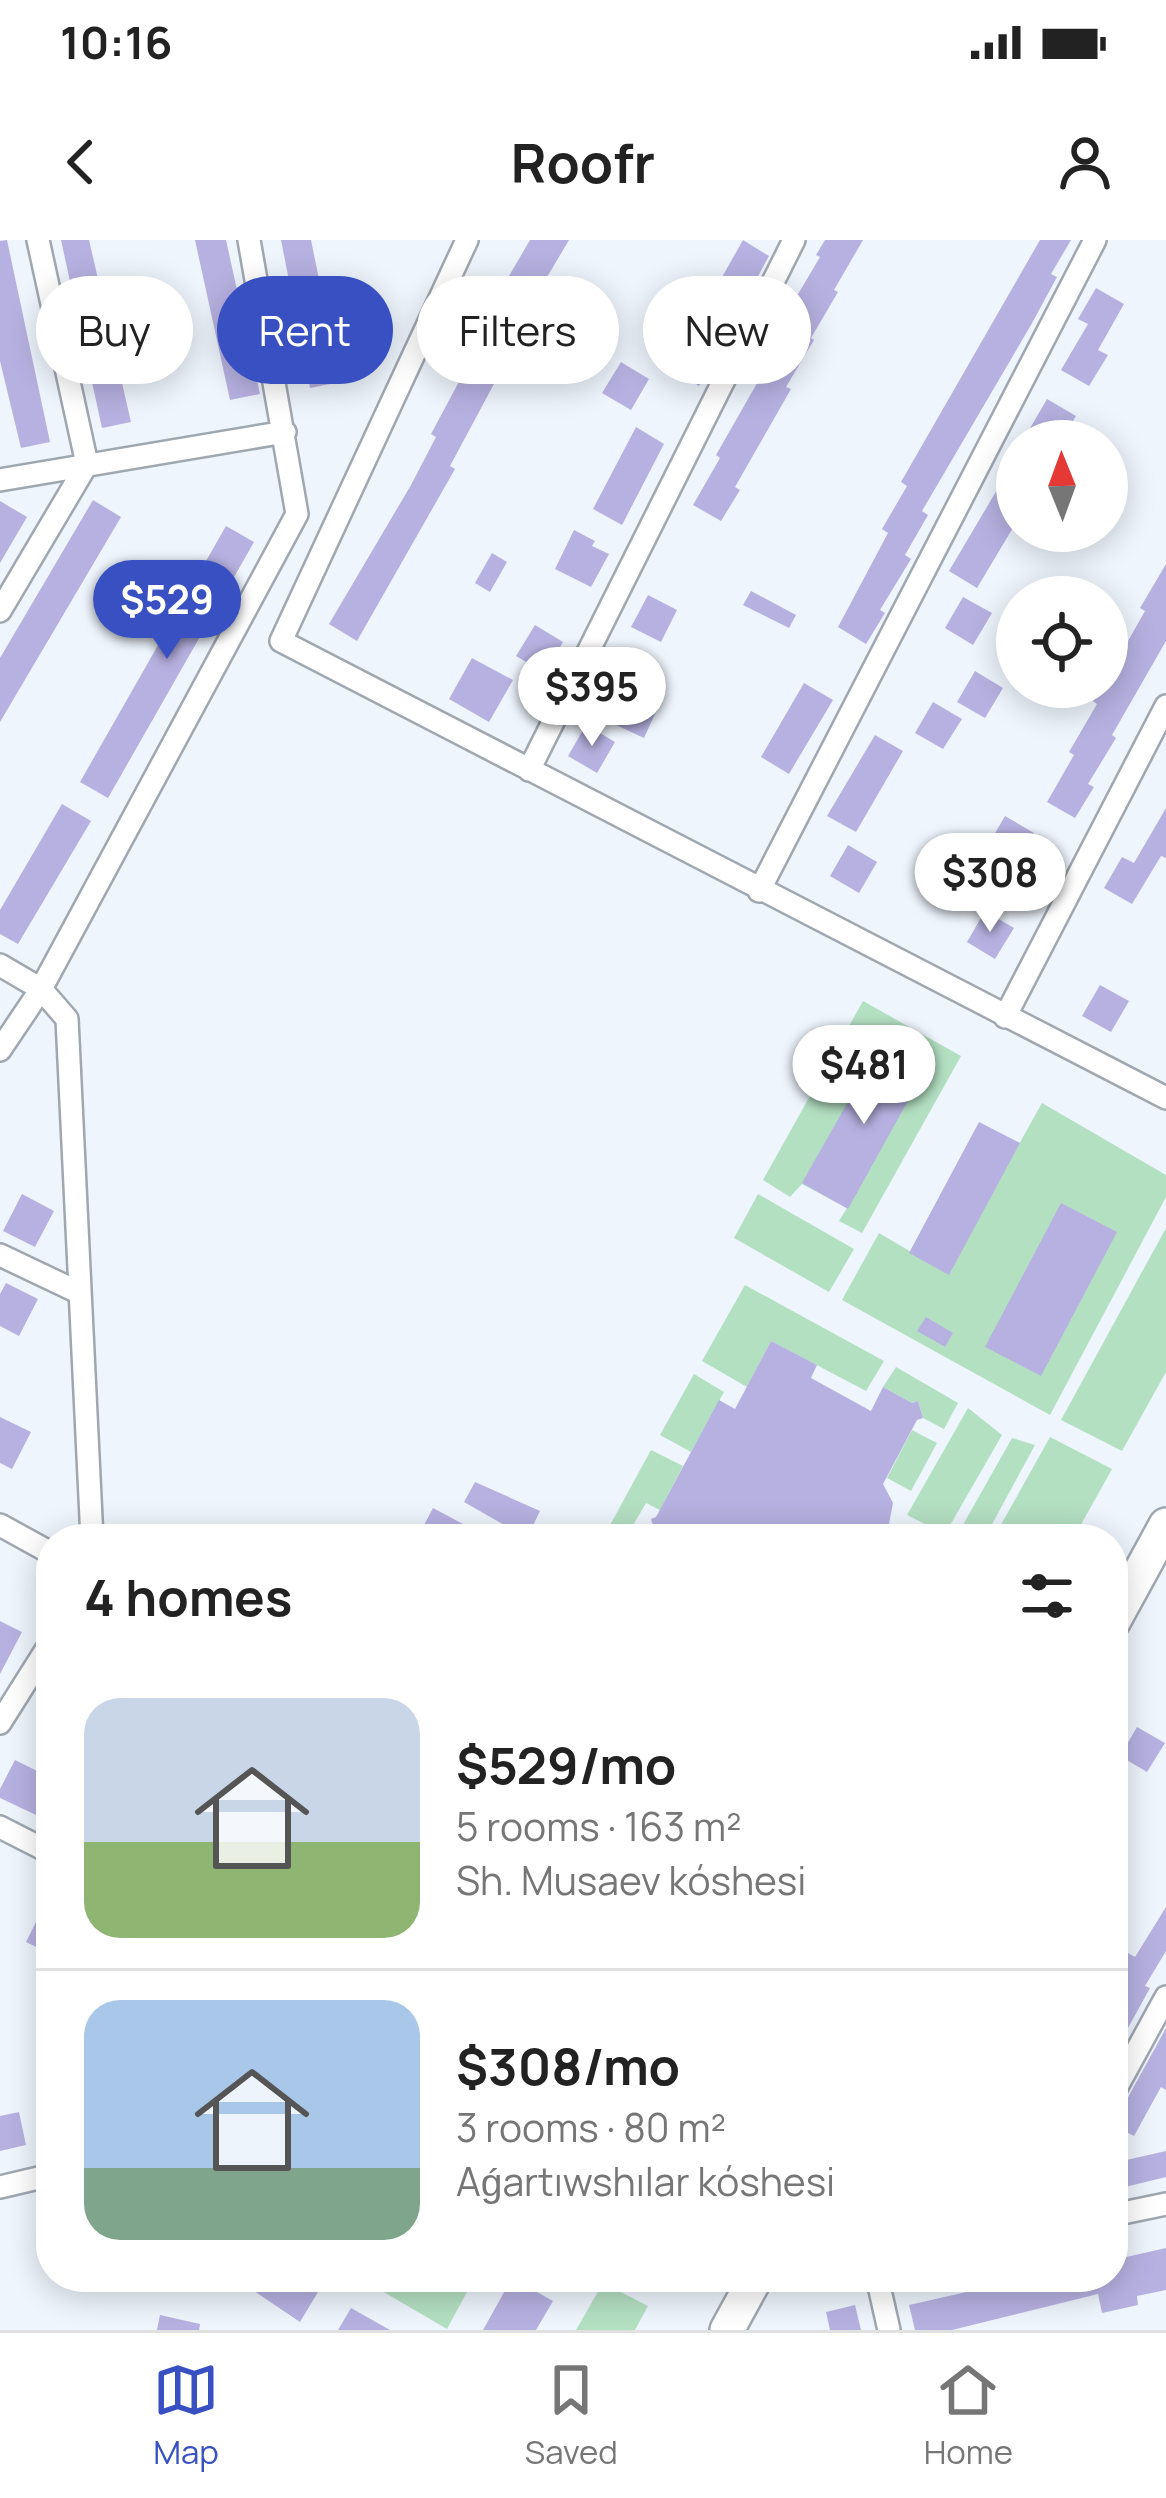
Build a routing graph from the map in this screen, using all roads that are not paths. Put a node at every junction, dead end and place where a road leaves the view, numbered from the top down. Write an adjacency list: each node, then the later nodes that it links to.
1 (38, 240): 7 (street)
2 (249, 240): 6 (street)
3 (467, 240): 11 (street)
4 (794, 240): 11 (street)
5 (1095, 240): 12 (street)
6 (285, 432): 7 (street); 14 (street)
7 (87, 464): 8 (street); 9 (street)
8 (0, 480)
9 (0, 611)
10 (1166, 706): 15 (street)
11 (529, 770): 12 (street)
12 (759, 891): 15 (street)
13 (0, 964): 14 (street)
14 (41, 989): 16 (street); 19 (street)
15 (1005, 1017): 17 (street)
16 (0, 1050)
17 (1166, 1098)
18 (0, 1255): 19 (street)
19 (80, 1293): 20 (street)
20 (91, 1524)
21 (0, 1525): 23 (street)
22 (1166, 1525): 24 (main road)
23 (36, 1545)
24 (1128, 1595)
25 (36, 1666): 26 (street)
26 (0, 1723)
27 (0, 1827): 28 (street)
28 (36, 1845)
29 (1166, 1997): 30 (street)
30 (1128, 2067)
31 (36, 2179): 32 (street)
32 (0, 2186)
33 (1166, 2204): 34 (street)
34 (1128, 2212)
35 (748, 2292): 37 (main road)
36 (881, 2292): 38 (street)
37 (727, 2330)
38 (889, 2330)

